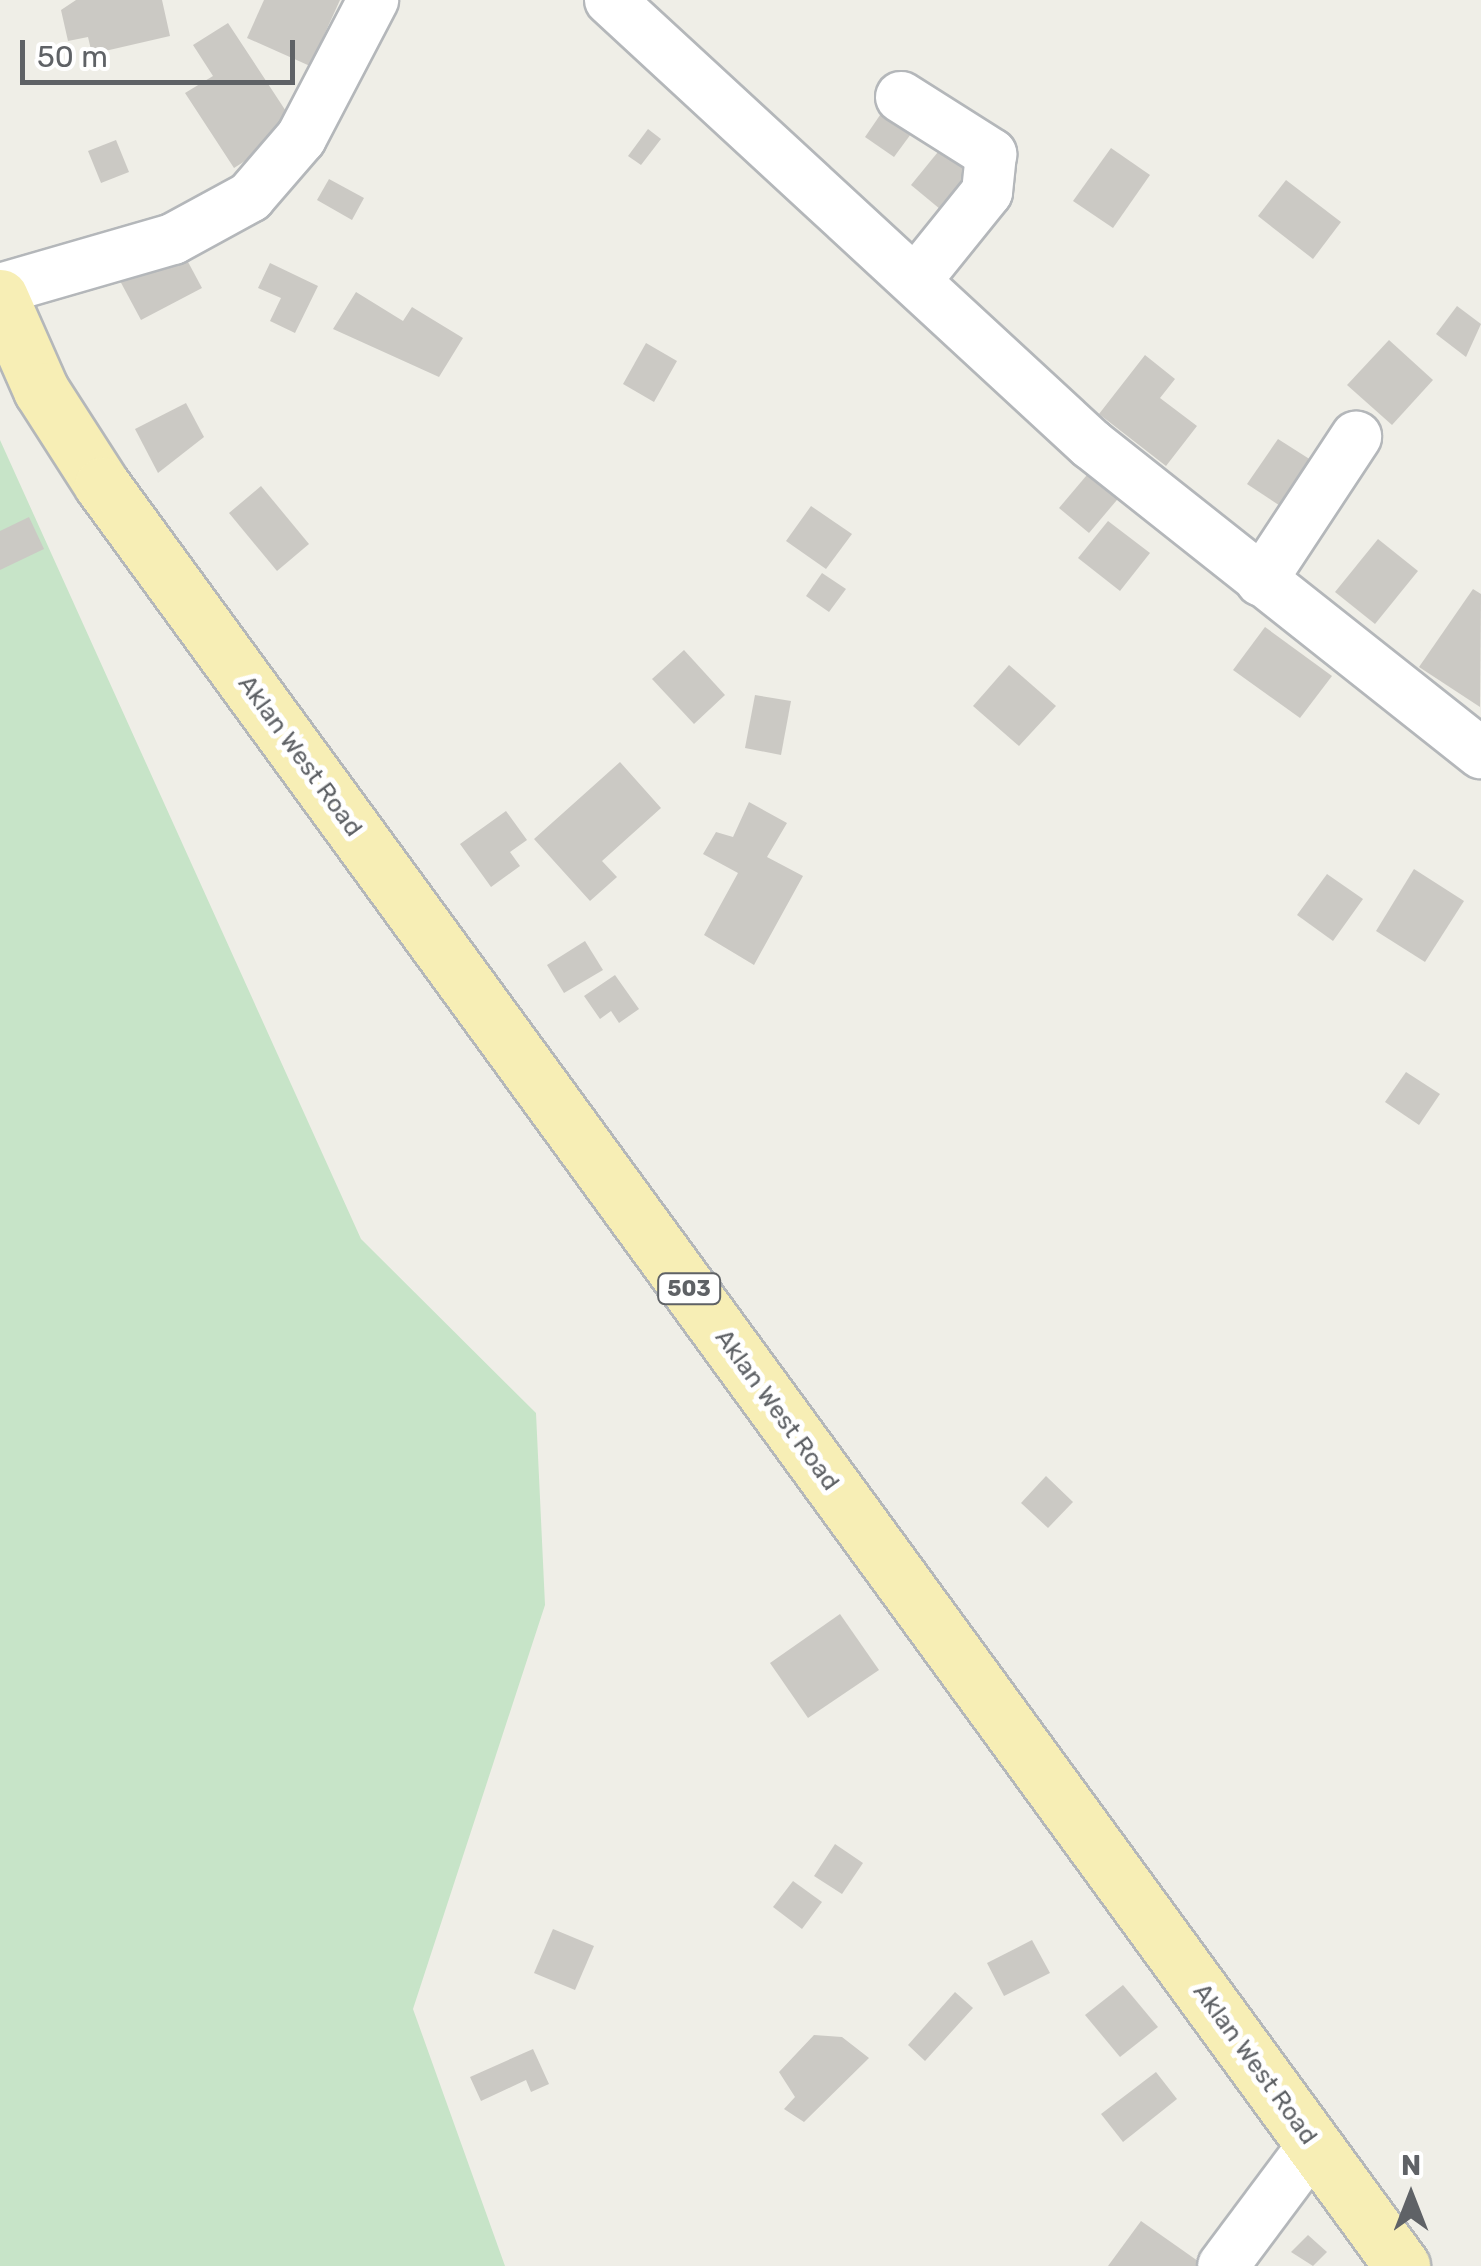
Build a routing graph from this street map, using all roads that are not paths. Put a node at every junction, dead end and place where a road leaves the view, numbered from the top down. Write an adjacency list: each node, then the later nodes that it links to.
1 (373, 0): 5 (street)
2 (610, 0): 4 (street)
3 (900, 97): 4 (street)
4 (916, 280): 7 (street)
5 (0, 293): 9 (main road, Aklan West Road / 503)
6 (1356, 437): 7 (street)
7 (1260, 581): 8 (street)
8 (1481, 753)
9 (1314, 2144): 10 (street); 11 (main road, Aklan West Road / 503)
10 (1223, 2266)
11 (1402, 2266)

